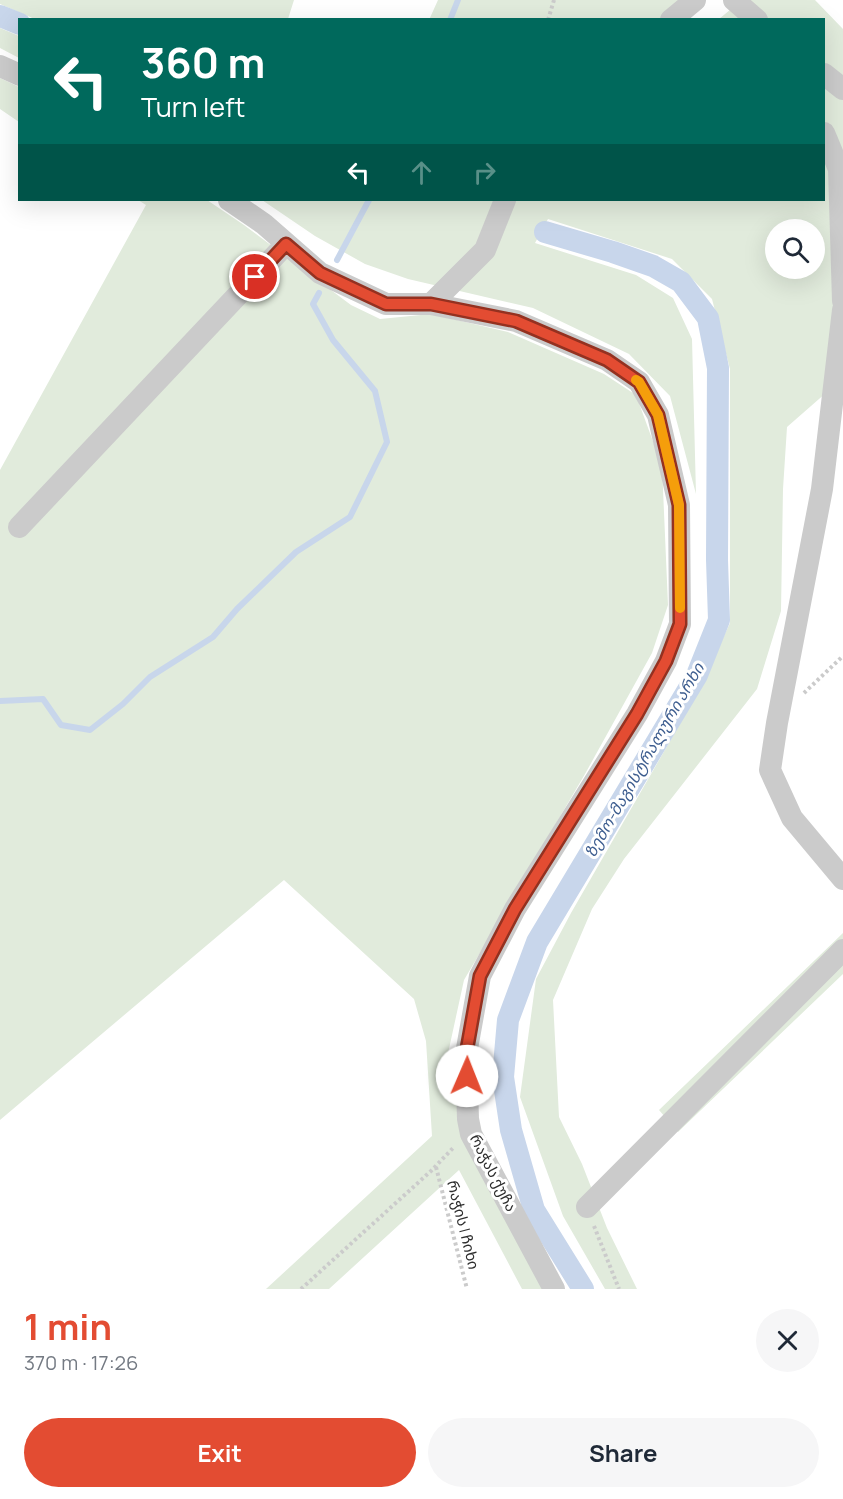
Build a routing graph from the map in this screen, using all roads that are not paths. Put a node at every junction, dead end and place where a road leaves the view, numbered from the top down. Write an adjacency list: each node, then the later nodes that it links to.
1 (695, 0): 3 (street)
2 (734, 0): 4 (street)
3 (673, 18)
4 (755, 18)
5 (0, 66): 6 (street)
6 (18, 74)
7 (825, 75): 8 (street)
8 (843, 89)
9 (825, 135): 13 (street)
10 (230, 201): 12 (street, რაჭას ქუჩა)
11 (505, 201): 14 (street)
12 (286, 244): 14 (street, რაჭას ქუჩა); 16 (street)
13 (843, 301)
14 (431, 304): 20 (street, რაჭას ქუჩა)
15 (843, 310): 17 (street)
16 (19, 527)
17 (843, 879)
18 (843, 950): 19 (street)
19 (587, 1207)
20 (554, 1289)

